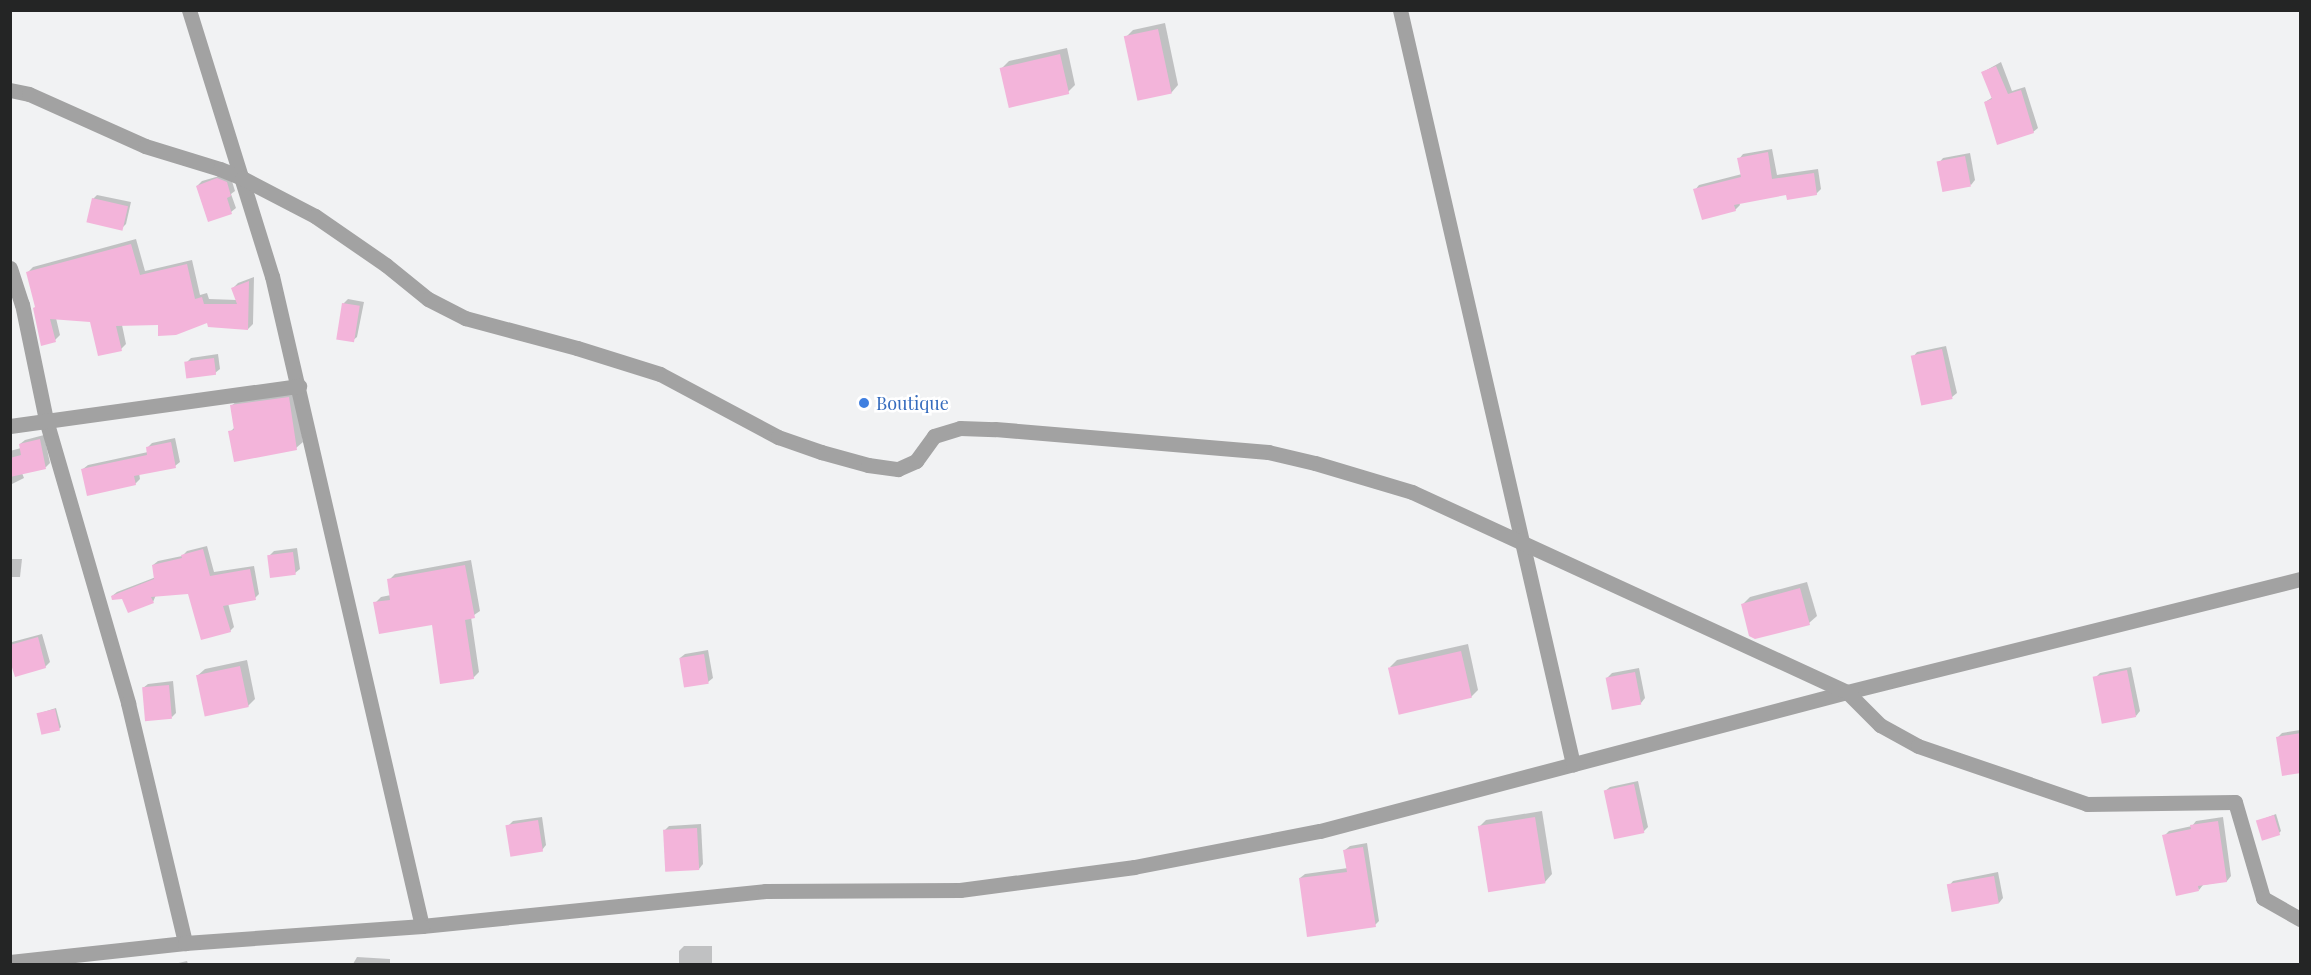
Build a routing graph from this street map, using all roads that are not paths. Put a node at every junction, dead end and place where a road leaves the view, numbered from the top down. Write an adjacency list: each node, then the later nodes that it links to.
1 (189, 10): 4 (street)
2 (1400, 10): 9 (street)
3 (10, 90): 4 (street)
4 (242, 178): 6 (street); 9 (street)
5 (10, 268): 7 (street)
6 (299, 386): 7 (street); 14 (street)
7 (46, 420): 8 (street); 15 (street)
8 (10, 426)
9 (1521, 542): 11 (street); 12 (street)
10 (2301, 579): 11 (street)
11 (1847, 692): 12 (street); 13 (street)
12 (1573, 764): 14 (street)
13 (2301, 919)
14 (422, 926): 15 (street)
15 (185, 943): 16 (street)
16 (10, 962)

